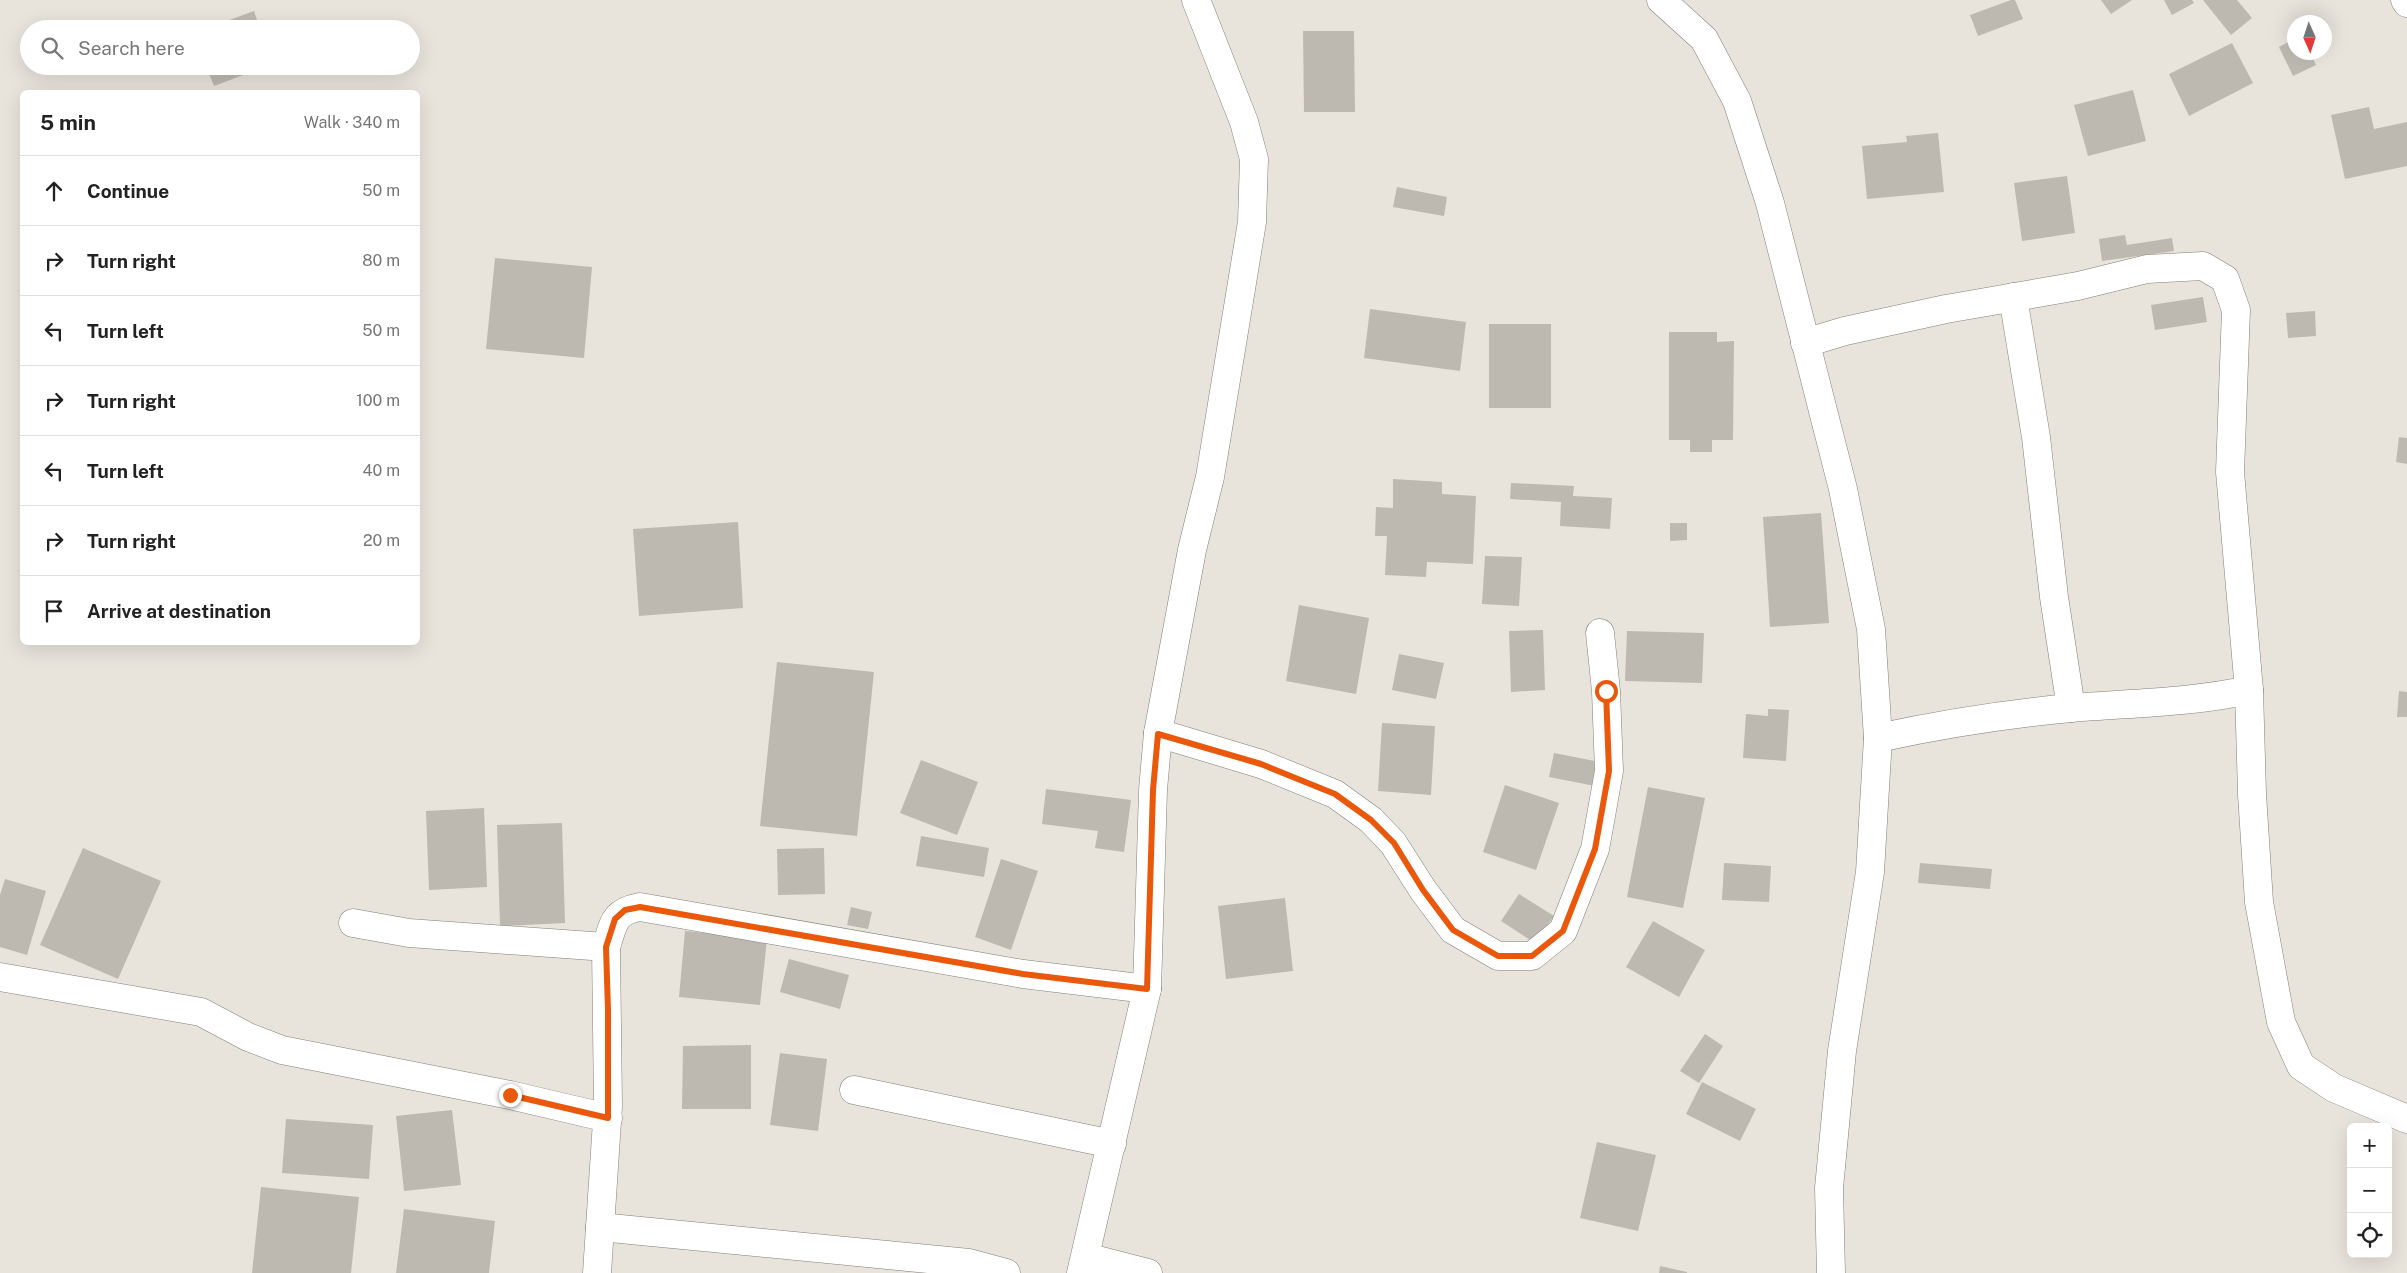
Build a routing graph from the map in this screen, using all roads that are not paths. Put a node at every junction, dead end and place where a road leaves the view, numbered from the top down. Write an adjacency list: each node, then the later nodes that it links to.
1 (1196, 0): 8 (street)
2 (1661, 0): 4 (street)
3 (2013, 297): 4 (street); 6 (street); 7 (street)
4 (1805, 343): 9 (street)
5 (1600, 633): 8 (street)
6 (2249, 690): 7 (street); 16 (street)
7 (2071, 708): 9 (street)
8 (1158, 734): 13 (street)
9 (1878, 738): 23 (street)
10 (353, 923): 11 (street)
11 (606, 947): 13 (street); 15 (street)
12 (0, 977): 15 (street)
13 (1147, 989): 17 (street)
14 (854, 1090): 17 (street)
15 (608, 1118): 18 (street)
16 (2407, 1119)
17 (1112, 1144): 19 (street)
18 (600, 1227): 20 (street); 21 (street)
19 (1084, 1265): 22 (street)
20 (597, 1273)
21 (1006, 1273)
22 (1148, 1273)
23 (1830, 1273)

